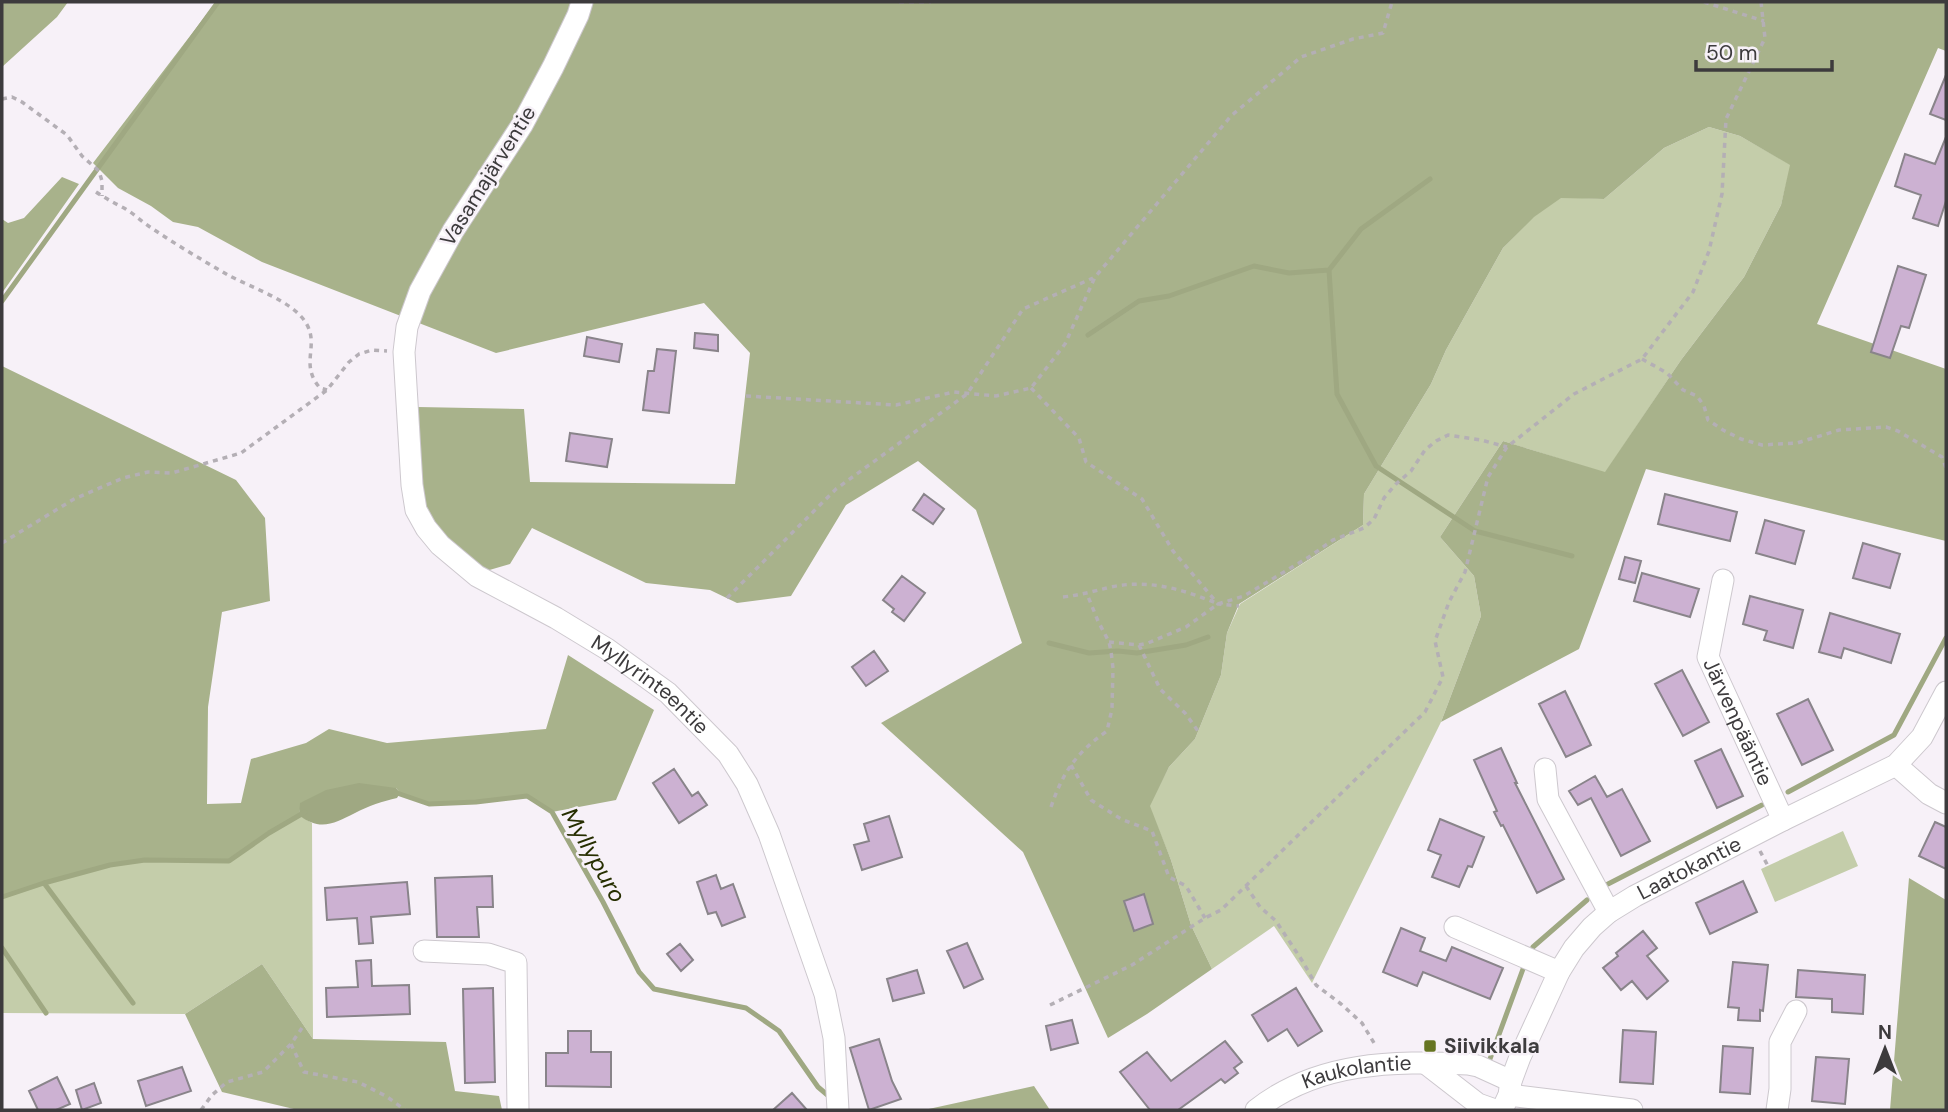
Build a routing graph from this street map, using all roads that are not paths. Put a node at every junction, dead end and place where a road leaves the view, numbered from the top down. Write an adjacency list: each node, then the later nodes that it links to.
1 (582, 2): 2 (street, Vasamajärventie)
2 (404, 352): 17 (street, Myllyrinteentie)
3 (1723, 580): 8 (street, Järvenpääntie)
4 (1946, 692): 5 (street, Laatokantie)
5 (1896, 765): 7 (street); 8 (street, Laatokantie)
6 (1545, 769): 9 (street)
7 (1946, 803)
8 (1783, 820): 9 (street, Laatokantie)
9 (1609, 912): 12 (street, Laatokantie)
10 (1455, 927): 12 (street)
11 (424, 951): 16 (street)
12 (1559, 972): 15 (street, Laatokantie)
13 (1796, 1011): 20 (street)
14 (1425, 1063): 15 (street, Kaukolantie); 15 (street, Kaukolantie); 18 (street, Kaukolantie)
15 (1504, 1099): 19 (street, Kaukolantie)
16 (518, 1110)
17 (838, 1110)
18 (1256, 1110)
19 (1632, 1110)
20 (1777, 1110)

